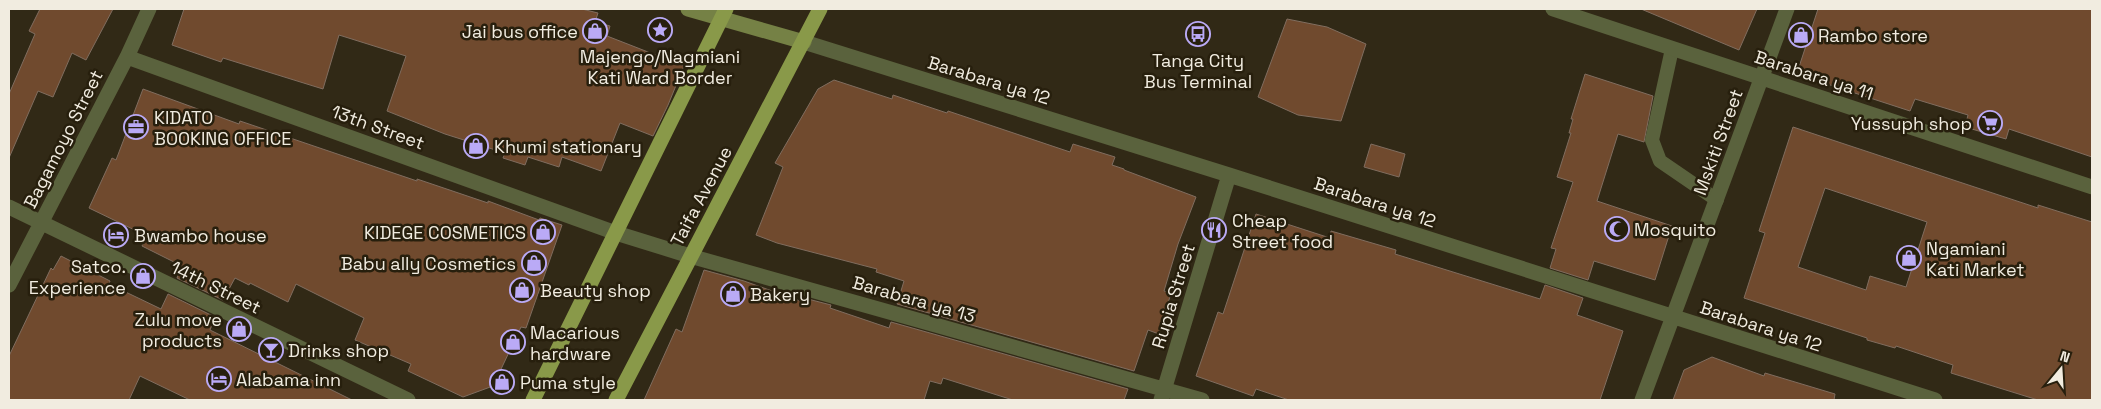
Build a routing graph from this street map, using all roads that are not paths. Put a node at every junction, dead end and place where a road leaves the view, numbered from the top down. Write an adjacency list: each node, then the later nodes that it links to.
1 (149, 9): 9 (street, Bagamoyo Street)
2 (688, 9): 6 (street)
3 (820, 9): 7 (main road, Taifa Avenue)
4 (1553, 9): 8 (street, Barabara ya 11)
5 (1787, 9): 10 (street, Mskiti Street)
6 (724, 13): 7 (street); 16 (main road)
7 (804, 42): 11 (street, Barabara ya 12); 17 (main road, Taifa Avenue)
8 (1672, 49): 10 (street, Barabara ya 11); 13 (lane)
9 (127, 57): 15 (street, Bagamoyo Street); 16 (street, 13th Street)
10 (1762, 77): 12 (street, Barabara ya 11); 13 (street, Mskiti Street)
11 (1229, 175): 19 (street, Barabara ya 12); 20 (street, Rupia Street)
12 (2092, 187)
13 (1716, 200): 19 (street, Mskiti Street)
14 (9, 207): 15 (street, 14th Street)
15 (41, 224): 18 (street, Bagamoyo Street); 21 (street, 14th Street)
16 (616, 233): 17 (street, Barabara ya 13); 22 (main road)
17 (690, 256): 20 (street, Barabara ya 13); 23 (main road, Taifa Avenue)
18 (9, 285)
19 (1673, 317): 25 (street, Mskiti Street); 26 (street, Barabara ya 12)
20 (1163, 394): 24 (street, Barabara ya 13)
21 (408, 400)
22 (533, 400)
23 (616, 400)
24 (1202, 400)
25 (1642, 400)
26 (1935, 400)

